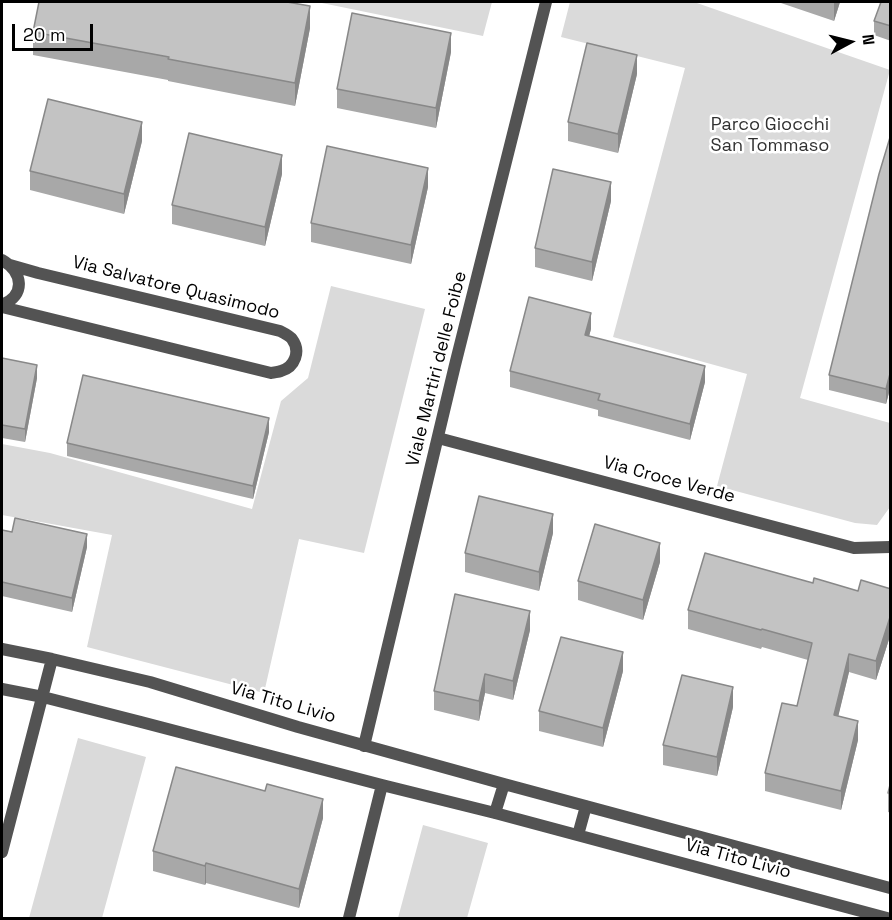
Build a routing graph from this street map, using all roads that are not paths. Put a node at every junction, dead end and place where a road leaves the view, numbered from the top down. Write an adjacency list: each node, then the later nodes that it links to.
1 (546, 2): 4 (street, Viale Martiri delle Foibe)
2 (6, 263): 3 (street); 3 (street, Via Salvatore Quasimodo)
3 (2, 306)
4 (438, 438): 5 (street, Via Croce Verde); 10 (street, Viale Martiri delle Foibe)
5 (891, 547)
6 (2, 649): 7 (street, Via Tito Livio)
7 (52, 659): 9 (street); 10 (street, Via Tito Livio)
8 (2, 688): 9 (street, Via Tito Livio)
9 (43, 697): 12 (street, Via Tito Livio); 16 (street)
10 (364, 746): 11 (street, Via Tito Livio)
11 (504, 784): 13 (street, Via Tito Livio); 14 (street)
12 (382, 785): 14 (street, Via Tito Livio); 18 (street)
13 (586, 806): 15 (street); 17 (street, Via Tito Livio)
14 (495, 813): 15 (street, Via Tito Livio)
15 (578, 835): 19 (street, Via Tito Livio)
16 (2, 852)
17 (891, 888)
18 (349, 918)
19 (887, 918)

